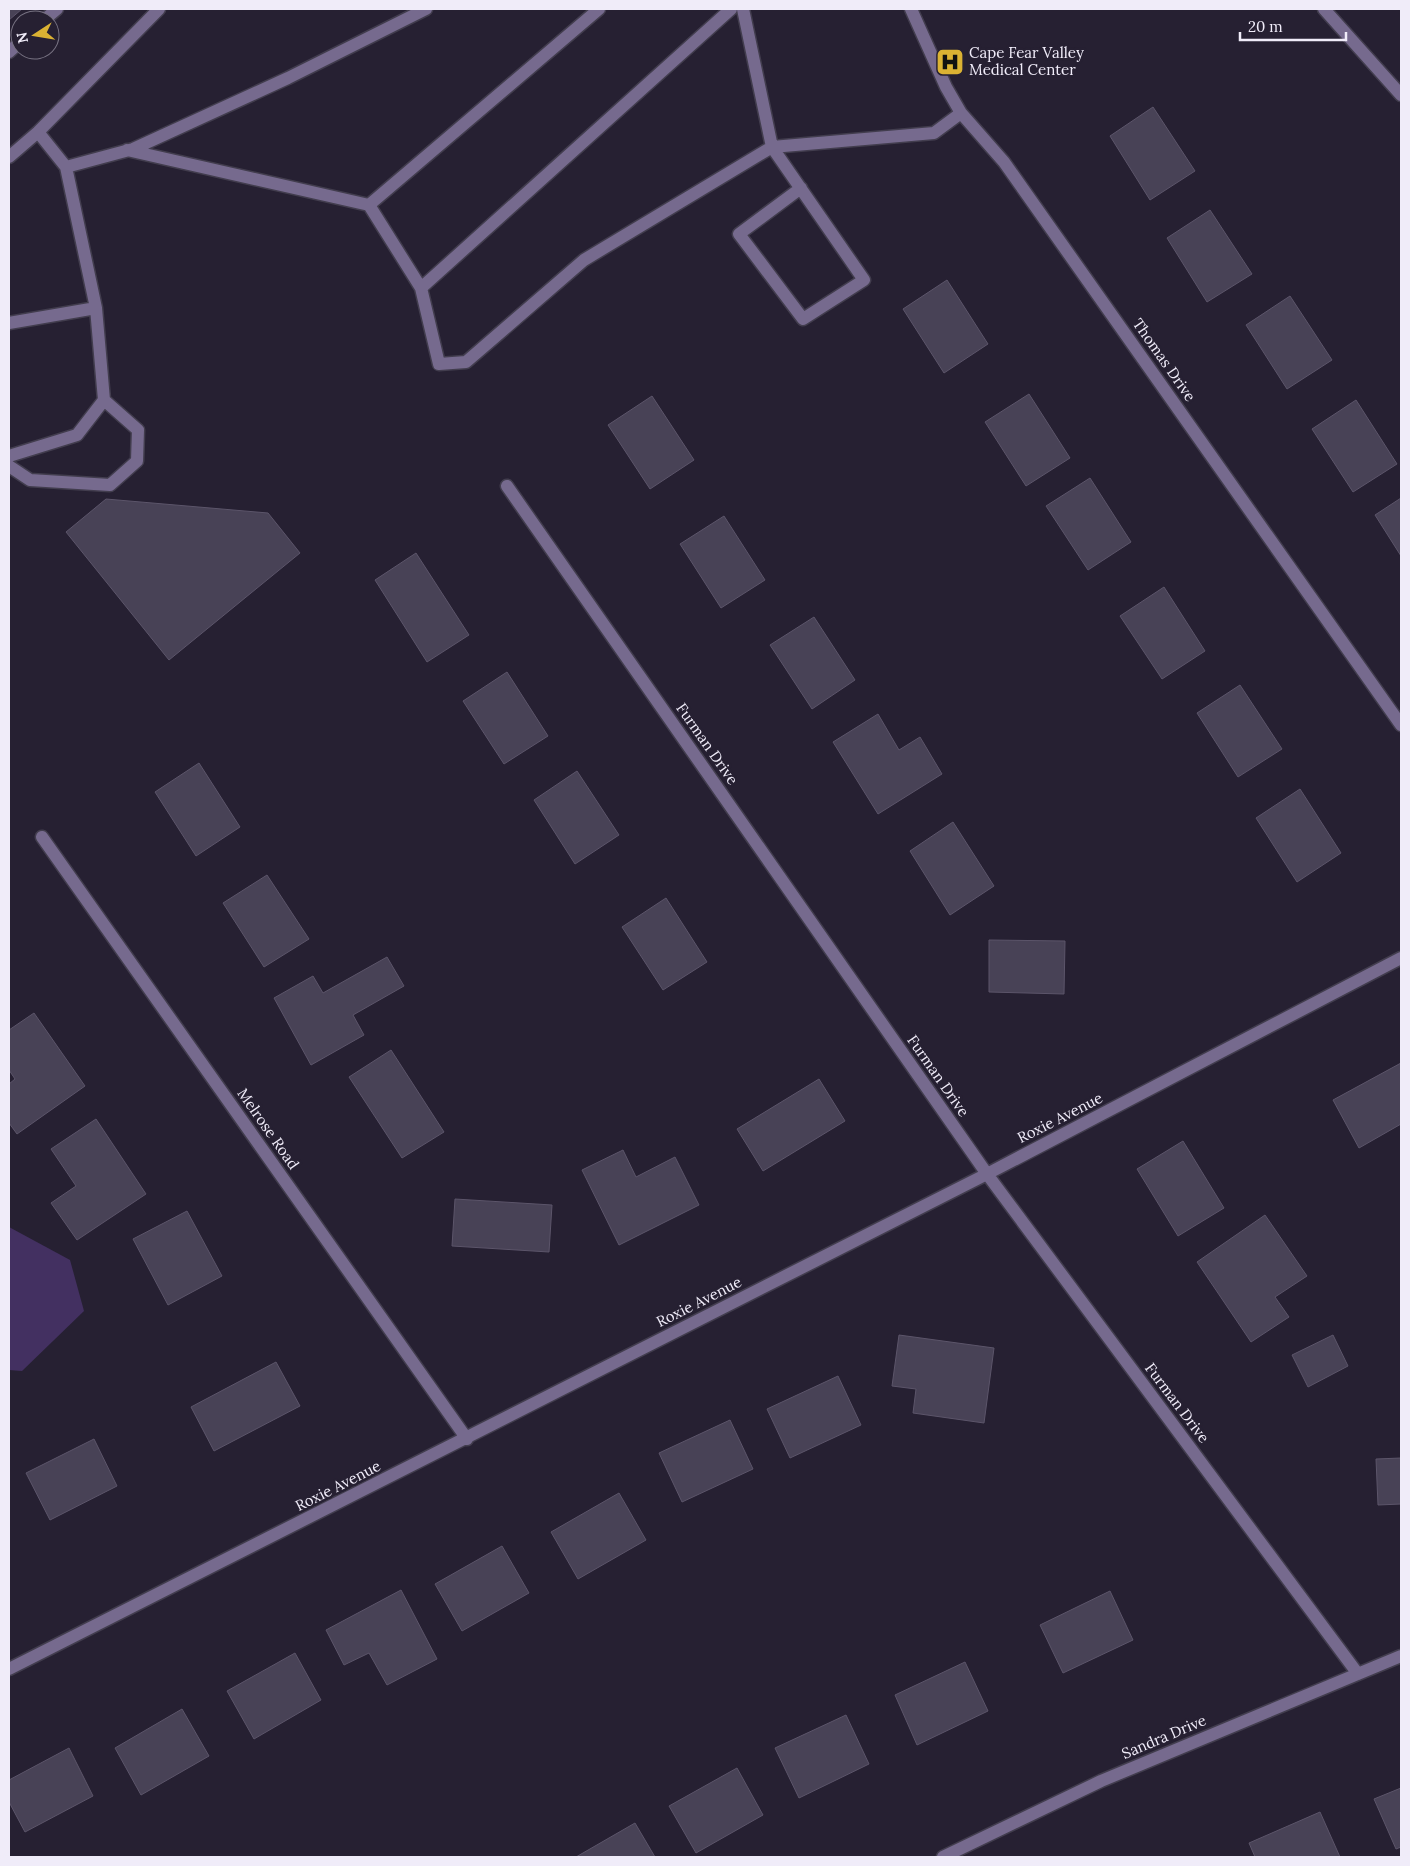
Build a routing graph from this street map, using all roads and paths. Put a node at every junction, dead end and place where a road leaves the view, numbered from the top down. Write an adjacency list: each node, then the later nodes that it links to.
1 (159, 9): 10 (street)
2 (426, 9): 12 (street)
3 (599, 9): 16 (street)
4 (731, 9): 17 (street)
5 (743, 9): 11 (street)
6 (911, 9): 9 (street, Thomas Drive)
7 (1324, 9): 8 (street)
8 (1401, 95)
9 (961, 113): 11 (street); 24 (street, Thomas Drive)
10 (38, 132): 13 (street); 14 (street)
11 (772, 146): 15 (street); 17 (street)
12 (127, 150): 14 (street); 16 (street)
13 (9, 157)
14 (66, 167): 18 (street)
15 (801, 188): 15 (street)
16 (369, 206): 17 (street)
17 (421, 288)
18 (96, 308): 19 (street); 20 (street)
19 (9, 323)
20 (104, 400): 21 (street); 22 (street)
21 (9, 456)
22 (9, 466)
23 (507, 486): 27 (street, Furman Drive)
24 (1401, 725)
25 (42, 837): 28 (street, Melrose Road)
26 (1401, 958): 27 (street, Roxie Avenue)
27 (987, 1174): 28 (street, Roxie Avenue); 31 (street, Furman Drive)
28 (468, 1439): 30 (street, Roxie Avenue)
29 (1401, 1656): 31 (street, Sandra Drive)
30 (9, 1669)
31 (1358, 1674): 32 (street, Sandra Drive)
32 (943, 1857)

